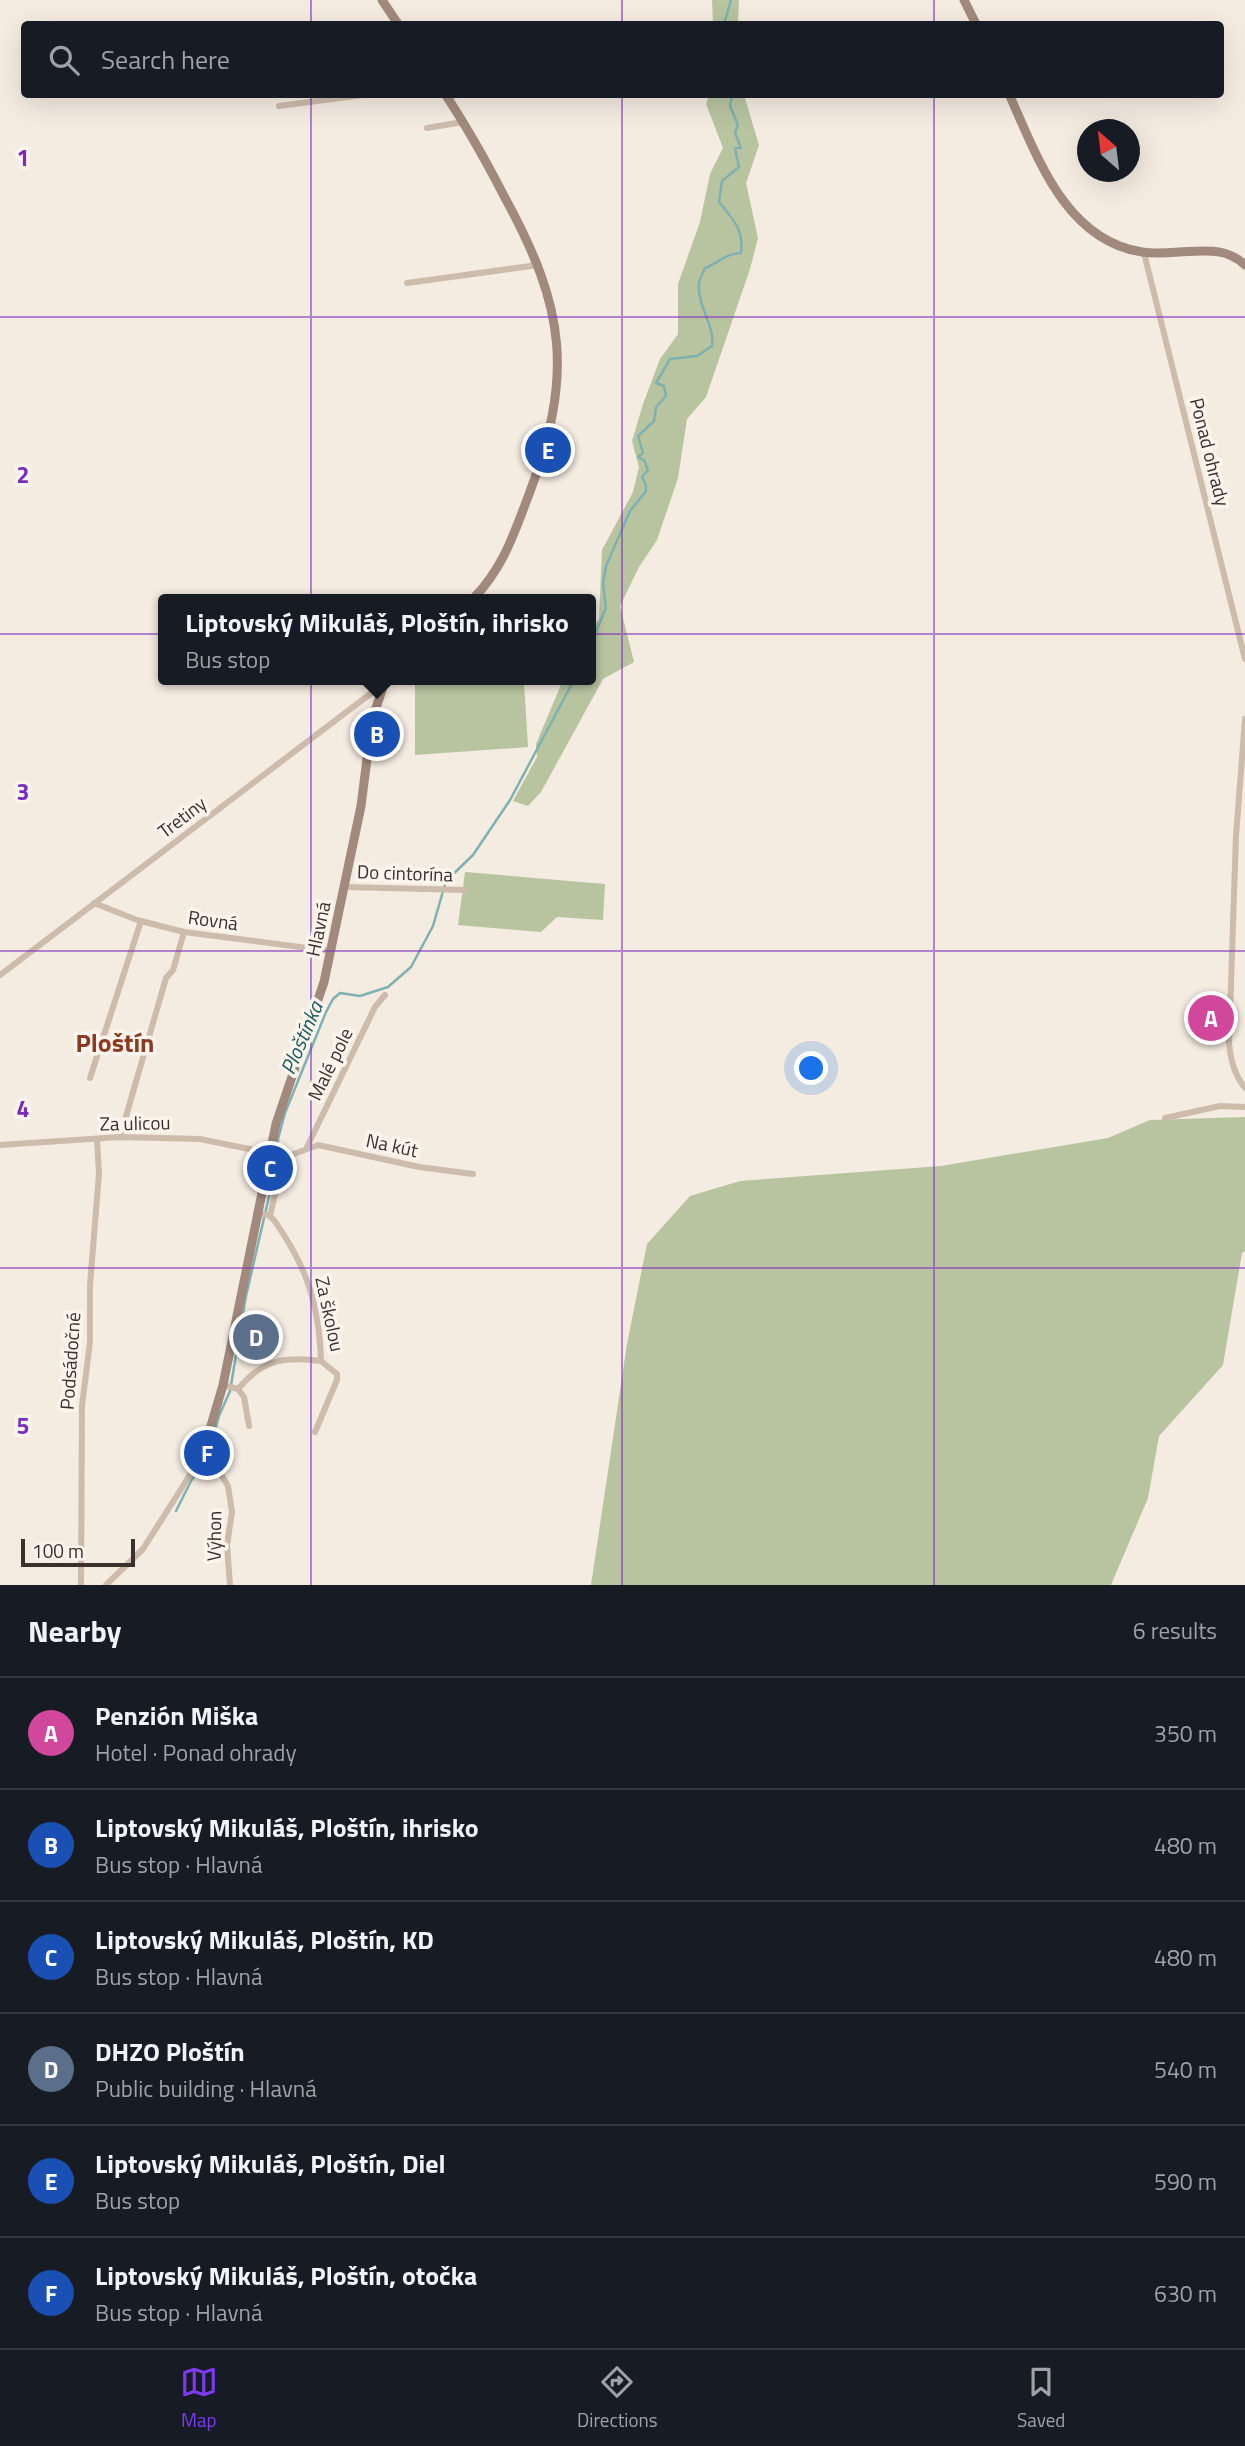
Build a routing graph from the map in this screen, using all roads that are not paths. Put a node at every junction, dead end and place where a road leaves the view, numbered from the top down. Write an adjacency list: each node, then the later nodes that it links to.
1 (382, 0): 3 (street)
2 (964, 0): 4 (street)
3 (396, 21)
4 (974, 21)
5 (340, 98): 8 (street)
6 (446, 98): 9 (street)
7 (1011, 98): 11 (street)
8 (279, 106)
9 (463, 122): 10 (street); 12 (street)
10 (427, 128)
11 (1144, 253): 13 (street); 16 (street, Ponad ohrady)
12 (538, 265): 14 (street); 15 (street)
13 (1245, 265)
14 (407, 283)
15 (478, 594)
16 (1245, 659)
17 (382, 685): 22 (street, Tretiny)
18 (385, 685): 20 (street, Hlavná)
19 (1245, 719): 29 (street)
20 (345, 887): 21 (street, Do cintorína); 25 (street, Hlavná)
21 (465, 890)
22 (94, 903): 23 (street, Rovná); 26 (street, Tretiny)
23 (141, 921): 24 (street, Rovná); 28 (street)
24 (184, 932): 25 (street, Rovná); 32 (street)
25 (332, 951): 36 (street, Hlavná)
26 (0, 975)
27 (385, 995): 35 (street, Malé pole)
28 (90, 1078)
29 (1245, 1088)
30 (1245, 1107): 31 (street)
31 (1165, 1118)
32 (120, 1137): 33 (street, Za ulicou); 36 (street, Za ulicou)
33 (97, 1139): 34 (street, Za ulicou); 44 (street, Podsádočné)
34 (0, 1145)
35 (307, 1149): 36 (street, Na kút); 37 (street, Na kút)
36 (277, 1154): 38 (street); 38 (street, Hlavná)
37 (473, 1174)
38 (264, 1214): 39 (street, Za školou); 40 (street)
39 (321, 1361): 40 (street); 42 (street, Za školou)
40 (230, 1387): 41 (street); 43 (street)
41 (249, 1426)
42 (316, 1432)
43 (203, 1453): 45 (street); 46 (street, Výhon)
44 (81, 1585)
45 (106, 1585)
46 (230, 1585)

